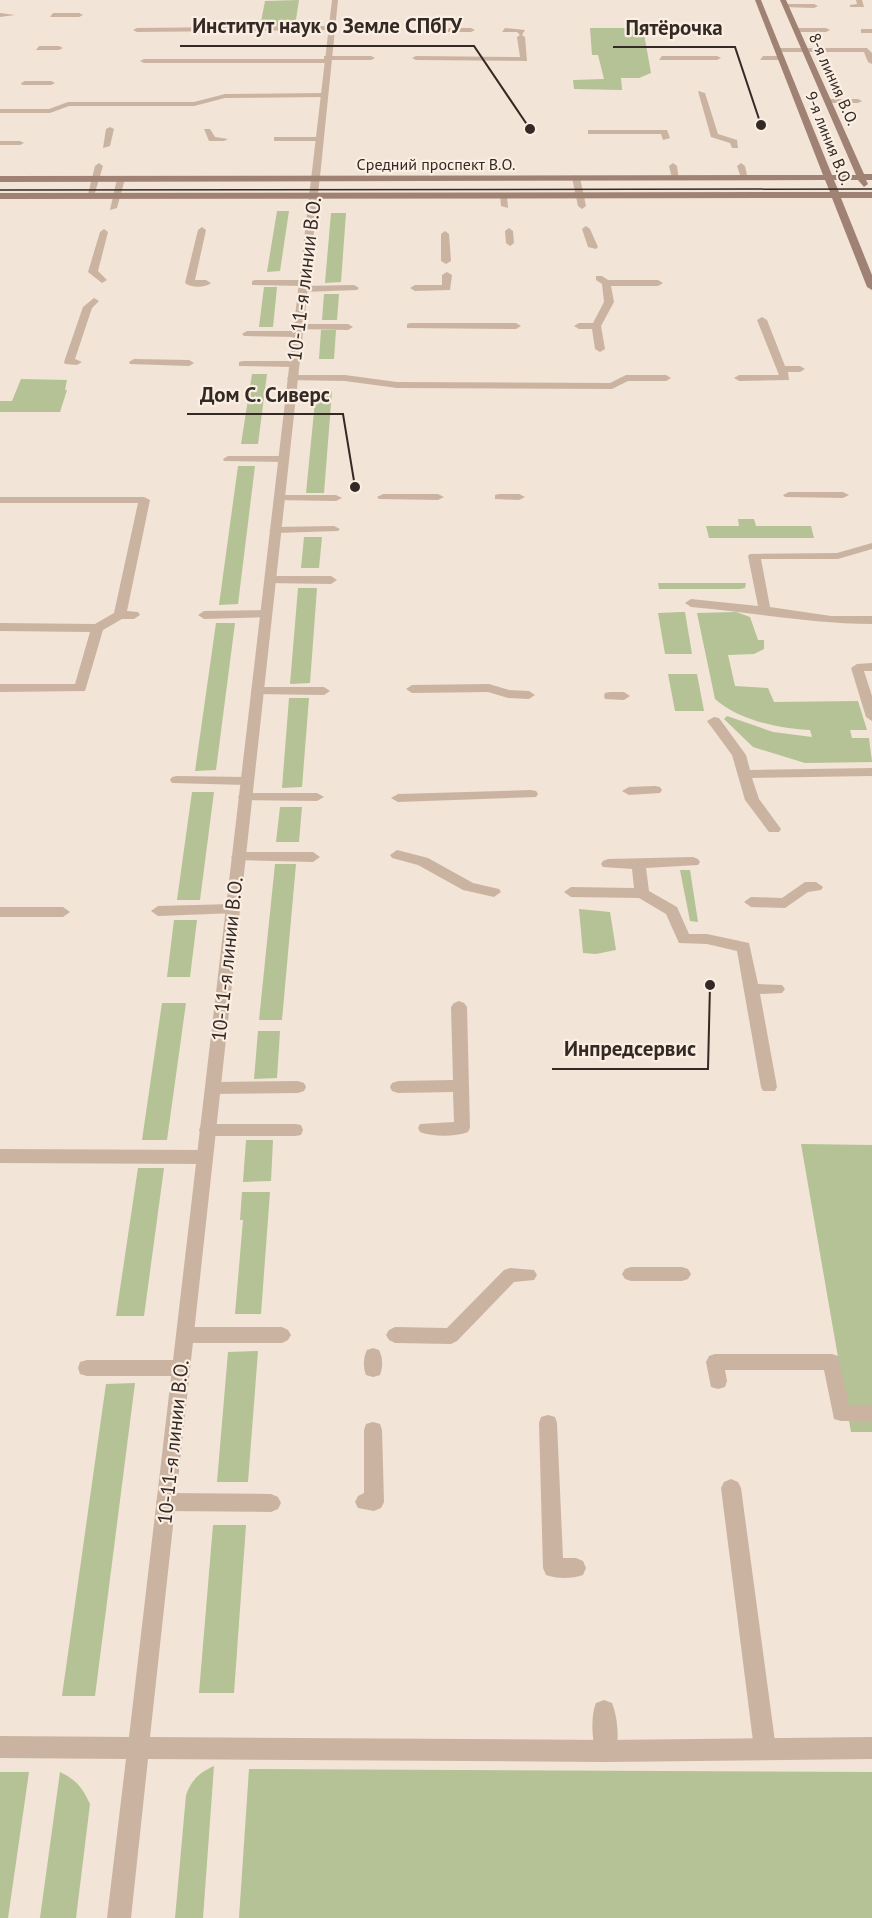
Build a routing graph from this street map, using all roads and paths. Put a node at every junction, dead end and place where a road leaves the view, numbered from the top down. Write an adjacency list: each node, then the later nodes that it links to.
1 (335, 0): 11 (street, 10-11-я линии В.О.)
2 (758, 0): 26 (main road, 9-я линия В.О.)
3 (859, 0): 6 (street)
4 (785, 3): 5 (street); 17 (main road, 8-я линия В.О.)
5 (814, 6)
6 (852, 6)
7 (0, 15): 8 (street)
8 (11, 15)
9 (53, 15): 10 (street)
10 (79, 15)
11 (331, 28): 12 (street); 21 (street, 10-11-я линии В.О.)
12 (235, 29): 13 (street); 19 (street)
13 (137, 30)
14 (448, 30): 15 (street)
15 (471, 30)
16 (505, 30): 28 (street)
17 (797, 30): 18 (street); 24 (main road, 8-я линия В.О.)
18 (826, 30)
19 (234, 38)
20 (320, 38): 21 (street)
21 (330, 38): 32 (street, 10-11-я линии В.О.)
22 (39, 48): 23 (street)
23 (59, 48)
24 (805, 50): 25 (street); 26 (street); 39 (main road, 8-я линия В.О.)
25 (869, 50): 34 (street)
26 (780, 54): 31 (street); 56 (main road, 9-я линия В.О.)
27 (371, 58): 32 (street)
28 (416, 58)
29 (662, 58): 30 (street)
30 (717, 58)
31 (763, 58)
32 (327, 59): 33 (street); 38 (street, 10-11-я линии В.О.)
33 (144, 61)
34 (872, 62)
35 (25, 83): 36 (street)
36 (51, 83)
37 (701, 93): 52 (street)
38 (324, 95): 41 (street); 48 (street, 10-11-я линии В.О.)
39 (828, 101): 40 (street); 57 (main road, 8-я линия В.О.)
40 (858, 101)
41 (0, 111)
42 (110, 129): 51 (street)
43 (207, 131): 46 (street)
44 (591, 132): 45 (street)
45 (666, 138)
46 (224, 139)
47 (277, 139): 48 (street)
48 (319, 139): 65 (street, 10-11-я линии В.О.)
49 (0, 143): 50 (street)
50 (20, 143)
51 (106, 146)
52 (735, 146)
53 (99, 166): 63 (street)
54 (673, 166): 60 (street)
55 (741, 166): 61 (street)
56 (828, 177): 57 (main road, Средний проспект В.О.); 61 (main road, Средний проспект В.О.); 69 (main road, 9-я линия В.О.)
57 (861, 177): 58 (main road, Средний проспект В.О.); 73 (main road, 8-я линия В.О.)
58 (872, 177)
59 (576, 178): 60 (main road, Средний проспект В.О.); 65 (main road, Средний проспект В.О.); 68 (street)
60 (676, 178): 61 (main road, Средний проспект В.О.)
61 (745, 178)
62 (0, 179): 63 (main road, Средний проспект В.О.)
63 (95, 179): 64 (main road, Средний проспект В.О.); 71 (street)
64 (122, 179): 65 (main road, Средний проспект В.О.); 72 (street)
65 (315, 179): 66 (street, 10-11-я линии В.О.)
66 (313, 195): 67 (main road, Средний проспект В.О.); 72 (main road, Средний проспект В.О.); 90 (street, 10-11-я линии В.О.)
67 (503, 195): 68 (main road, Средний проспект В.О.); 74 (street)
68 (580, 195): 69 (main road, Средний проспект В.О.); 75 (street)
69 (835, 195): 73 (main road, Средний проспект В.О.); 91 (main road, 9-я линия В.О.)
70 (0, 196): 71 (main road, Средний проспект В.О.)
71 (90, 196): 72 (main road, Средний проспект В.О.)
72 (116, 196): 76 (street)
73 (871, 198)
74 (506, 206)
75 (582, 206)
76 (113, 208)
77 (202, 230): 87 (street)
78 (586, 230): 83 (street)
79 (509, 231): 82 (street)
80 (104, 232): 86 (street)
81 (445, 234): 84 (street)
82 (510, 243)
83 (593, 247)
84 (446, 261)
85 (447, 275): 93 (street)
86 (102, 280)
87 (206, 283)
88 (255, 283): 90 (street)
89 (658, 283): 99 (street)
90 (303, 285): 92 (street); 101 (street, 10-11-я линии В.О.)
91 (872, 287)
92 (354, 288)
93 (415, 288)
94 (94, 301): 104 (street)
95 (762, 320): 108 (street)
96 (410, 326): 97 (street)
97 (516, 326)
98 (579, 326): 99 (street)
99 (596, 326): 103 (street)
100 (348, 327): 101 (street)
101 (298, 330): 102 (street); 110 (street, 10-11-я линии В.О.)
102 (247, 334)
103 (600, 349)
104 (77, 362)
105 (134, 362): 106 (street)
106 (189, 363)
107 (243, 364): 110 (street)
108 (782, 369): 109 (street); 112 (street)
109 (800, 369)
110 (293, 371): 111 (street); 114 (street, 10-11-я линии В.О.)
111 (666, 378)
112 (739, 378)
113 (229, 455): 114 (street)
114 (284, 455): 121 (street, 10-11-я линии В.О.)
115 (789, 495): 116 (street)
116 (843, 495)
117 (383, 497): 118 (street)
118 (438, 497)
119 (499, 497): 120 (street)
120 (519, 497)
121 (279, 498): 122 (street); 125 (street, 10-11-я линии В.О.)
122 (336, 498)
123 (0, 500): 132 (street)
124 (334, 524): 125 (street)
125 (276, 525): 127 (street, 10-11-я линии В.О.)
126 (870, 546): 130 (street)
127 (270, 580): 128 (street); 131 (street, 10-11-я линии В.О.)
128 (331, 580)
129 (691, 603): 130 (street)
130 (765, 610): 135 (street)
131 (266, 614): 134 (street); 141 (street, 10-11-я линии В.О.)
132 (120, 615): 133 (street); 137 (street)
133 (134, 615)
134 (204, 615)
135 (872, 620)
136 (0, 627): 137 (street)
137 (98, 628): 139 (street)
138 (872, 668): 146 (street)
139 (0, 688)
140 (412, 688): 143 (street)
141 (257, 691): 142 (street); 151 (street, 10-11-я линии В.О.)
142 (324, 691)
143 (529, 694)
144 (610, 696): 145 (street)
145 (624, 696)
146 (872, 717)
147 (714, 721): 149 (street)
148 (872, 772): 149 (street)
149 (746, 774): 158 (street)
150 (177, 780): 151 (street)
151 (247, 781): 156 (street, 10-11-я линии В.О.)
152 (655, 790): 153 (street)
153 (629, 791)
154 (531, 794): 157 (street)
155 (317, 797): 156 (street)
156 (245, 798): 161 (street, 10-11-я линии В.О.)
157 (398, 798)
158 (774, 829)
159 (397, 855): 166 (street)
160 (313, 856): 161 (street)
161 (238, 857): 170 (street, 10-11-я линии В.О.)
162 (693, 862): 164 (street)
163 (608, 864): 164 (street)
164 (639, 864): 168 (street)
165 (816, 887): 169 (street)
166 (494, 892)
167 (571, 892): 168 (street)
168 (642, 893): 174 (street)
169 (751, 902)
170 (232, 909): 171 (street); 181 (street, 10-11-я линии В.О.)
171 (158, 911)
172 (0, 912): 173 (street)
173 (63, 912)
174 (752, 988): 175 (street); 180 (street)
175 (777, 989)
176 (459, 1008): 177 (street)
177 (461, 1086): 179 (street); 182 (street)
178 (298, 1087): 181 (street)
179 (398, 1087)
180 (769, 1087)
181 (213, 1088): 183 (street, 10-11-я линии В.О.)
182 (426, 1128)
183 (207, 1130): 184 (street); 186 (street, 10-11-я линии В.О.)
184 (295, 1130)
185 (0, 1156): 186 (street)
186 (205, 1157): 190 (street, 10-11-я линии В.О.)
187 (631, 1274): 188 (street)
188 (682, 1274)
189 (528, 1275): 192 (street)
190 (185, 1335): 191 (street); 194 (street, 10-11-я линии В.О.)
191 (282, 1335)
192 (395, 1335)
193 (87, 1368): 194 (street)
194 (181, 1368): 200 (street, 10-11-я линии В.О.)
195 (718, 1381): 196 (street)
196 (872, 1413)
197 (548, 1423): 203 (street)
198 (374, 1430): 201 (street)
199 (732, 1488): 208 (street)
200 (166, 1502): 202 (street); 206 (street, 10-11-я линии В.О.)
201 (365, 1502)
202 (271, 1503)
203 (576, 1568)
204 (604, 1711): 209 (street)
205 (0, 1747): 206 (street)
206 (138, 1747): 209 (street); 210 (street, 10-11-я линии В.О.)
207 (872, 1748): 208 (street)
208 (765, 1749): 209 (street)
209 (606, 1751)
210 (119, 1918)

